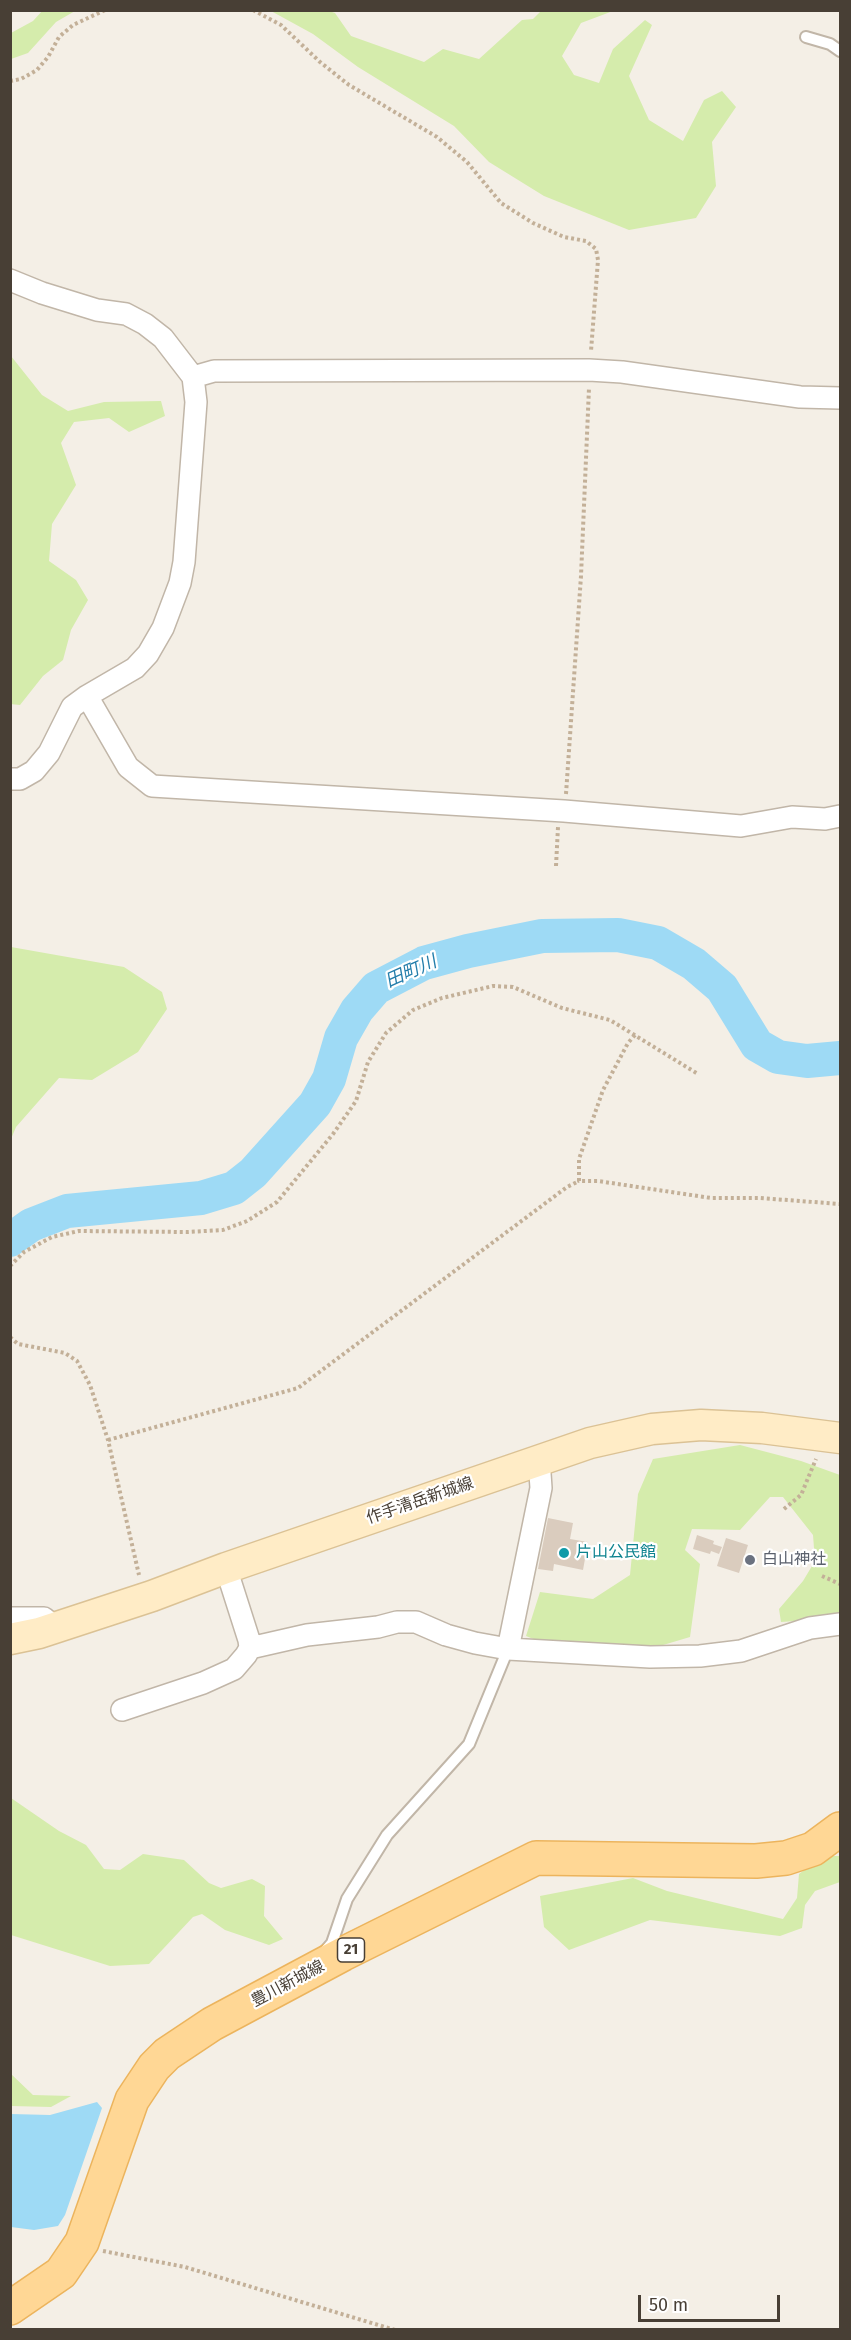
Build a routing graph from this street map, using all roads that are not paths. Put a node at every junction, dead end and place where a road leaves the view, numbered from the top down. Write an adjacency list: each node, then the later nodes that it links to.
1 (806, 38): 2 (lane)
2 (840, 51)
3 (10, 279): 4 (street)
4 (193, 377): 5 (street); 6 (street)
5 (840, 398)
6 (87, 696): 7 (street); 8 (street)
7 (10, 779)
8 (840, 816)
9 (830, 1437): 10 (main road, 作手清岳新城線)
10 (539, 1459): 11 (main road, 作手清岳新城線); 17 (street)
11 (226, 1568): 14 (main road, 作手清岳新城線); 16 (street)
12 (10, 1618): 14 (street)
13 (840, 1624): 17 (street)
14 (56, 1628): 15 (main road, 作手清岳新城線)
15 (10, 1639)
16 (250, 1648): 17 (street); 18 (street)
17 (507, 1649): 20 (lane)
18 (122, 1710)
19 (840, 1828): 20 (main road, 豊川新城線 / 21)
20 (307, 1974): 21 (main road, 豊川新城線 / 21)
21 (10, 2308)

